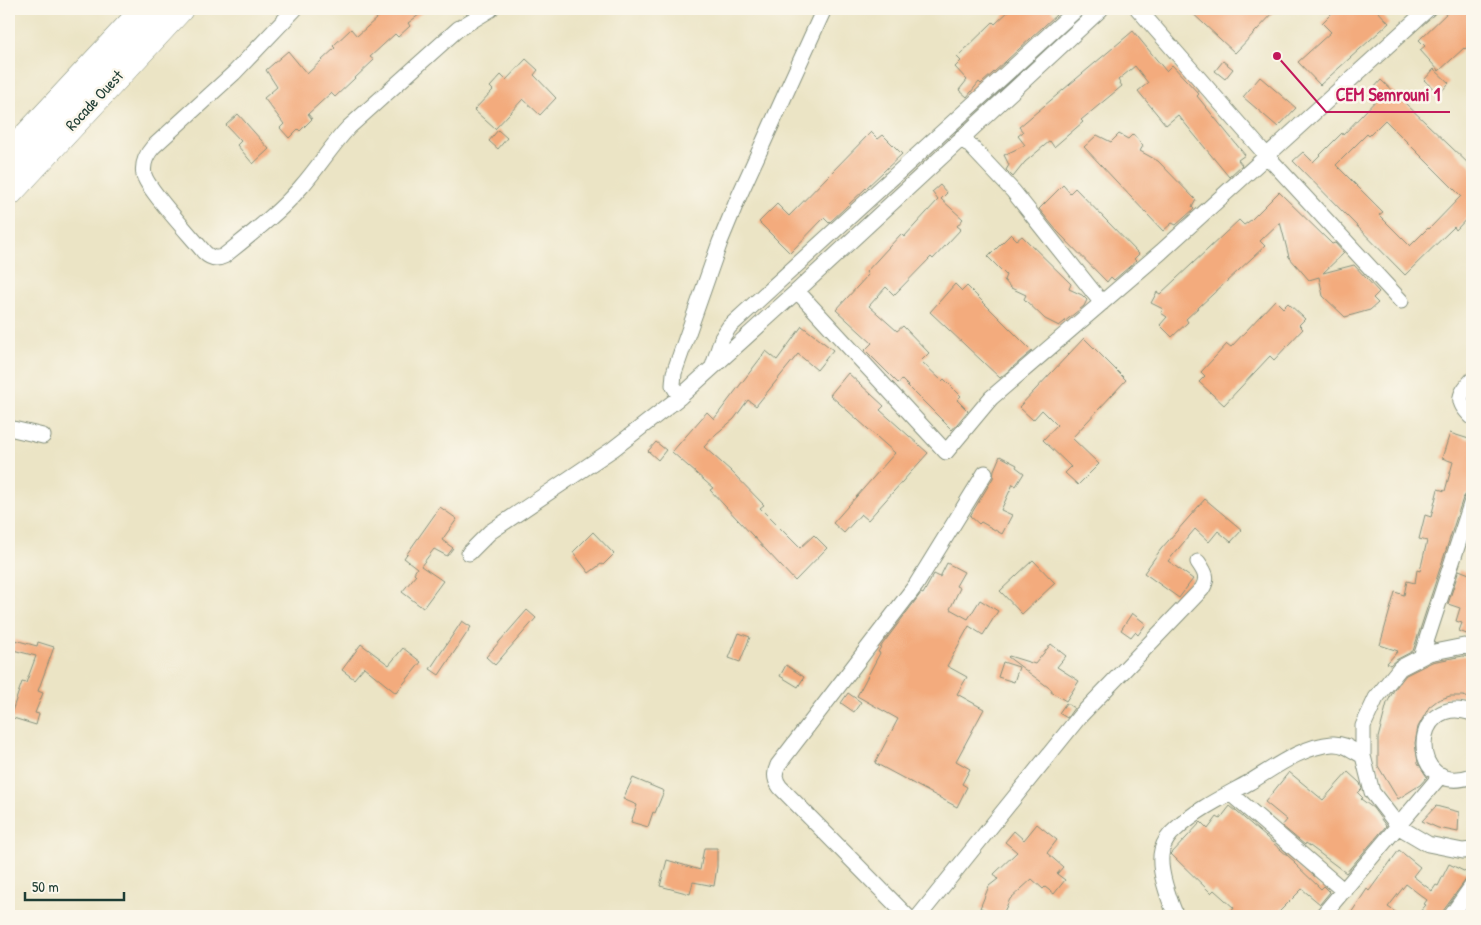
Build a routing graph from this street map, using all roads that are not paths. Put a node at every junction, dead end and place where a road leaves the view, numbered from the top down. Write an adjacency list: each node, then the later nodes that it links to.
1 (146, 9): 11 (highway, Rocade Ouest)
2 (179, 9): 13 (highway, Rocade Ouest)
3 (295, 9): 4 (street)
4 (491, 9)
5 (824, 9): 19 (street)
6 (1077, 9): 17 (street)
7 (1101, 9): 10 (street)
8 (1138, 9): 12 (street)
9 (1428, 9): 12 (street)
10 (962, 137): 14 (street); 16 (street)
11 (9, 156)
12 (1267, 156): 15 (street); 16 (street)
13 (9, 192)
14 (797, 291): 16 (street); 17 (street)
15 (1401, 301)
16 (1102, 303)
17 (714, 366): 19 (street)
18 (1472, 380): 20 (street)
19 (680, 397): 25 (street)
20 (1472, 417)
21 (9, 428): 22 (street)
22 (43, 436)
23 (985, 472): 38 (street)
24 (1472, 501): 28 (street)
25 (469, 552)
26 (1198, 562): 39 (street)
27 (1472, 648): 28 (street)
28 (1421, 657): 30 (street)
29 (1472, 713): 31 (street)
30 (1363, 756): 33 (street); 34 (street)
31 (1441, 775): 32 (street); 34 (street)
32 (1472, 776)
33 (1230, 793): 37 (street); 40 (street)
34 (1399, 827): 35 (street); 37 (street)
35 (1472, 850)
36 (1472, 886): 42 (street)
37 (1344, 891): 41 (street)
38 (907, 916)
39 (919, 916)
40 (1176, 916)
41 (1322, 916)
42 (1451, 916)

